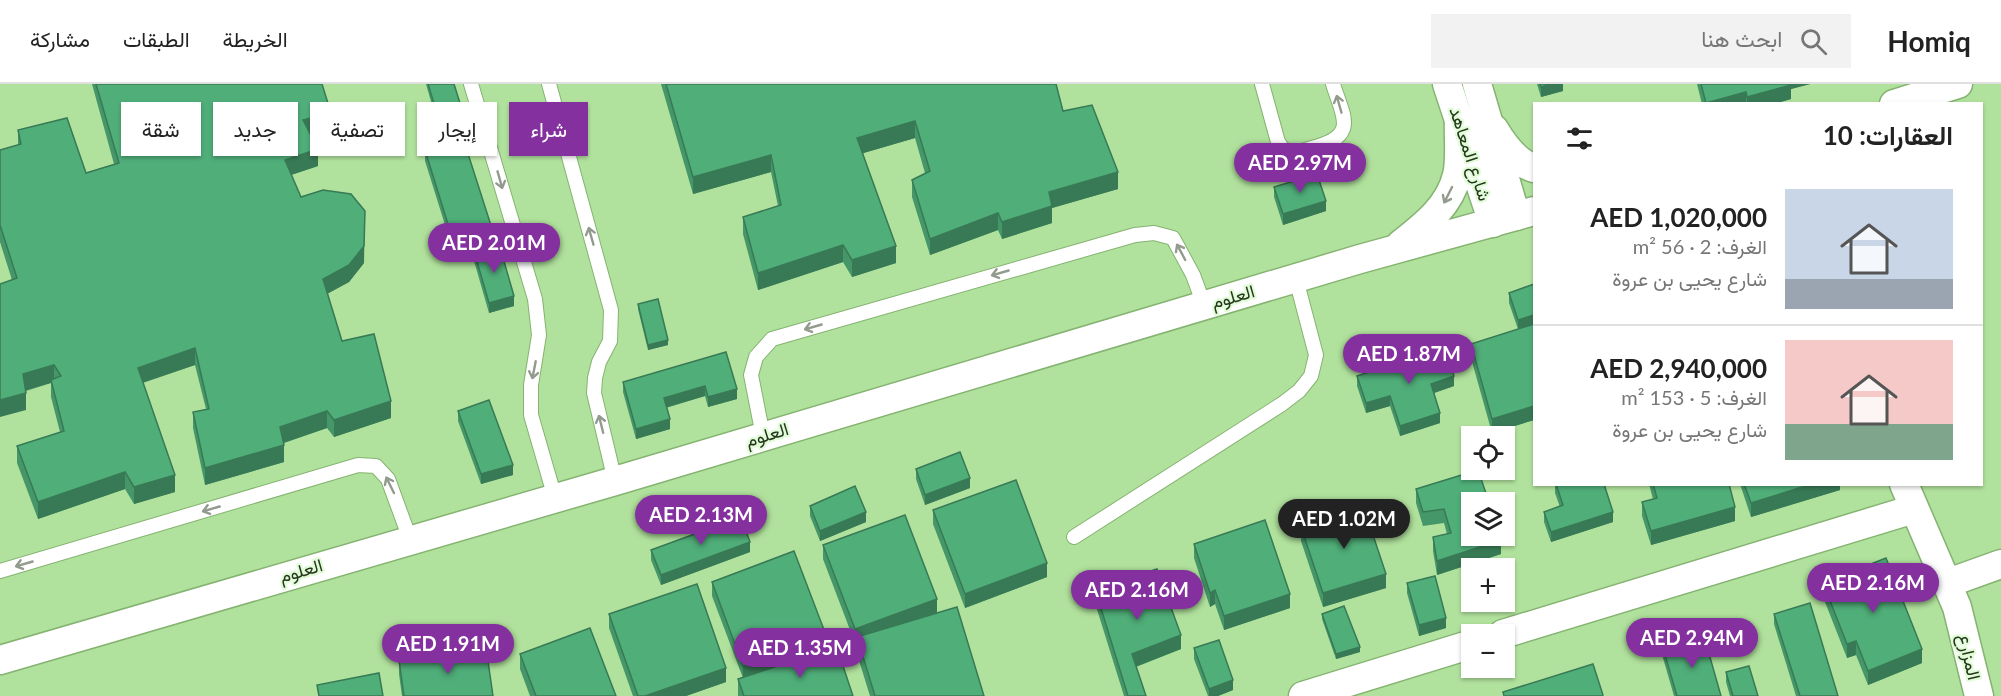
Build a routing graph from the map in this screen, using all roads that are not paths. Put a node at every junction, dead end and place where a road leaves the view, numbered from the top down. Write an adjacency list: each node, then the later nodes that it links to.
1 (471, 84): 16 (lane, one-way to 16)
2 (549, 84): 14 (lane, one-way to 2)
3 (1262, 84): 4 (lane, one-way to 4)
4 (1334, 84)
5 (1958, 84): 6 (street)
6 (1911, 94)
7 (1458, 96): 8 (street); 9 (street, شارع المعاهد); 10 (street, one-way to 10)
8 (1533, 168)
9 (1514, 217): 10 (street, العلوم)
10 (1391, 250): 11 (street, العلوم)
11 (1296, 279): 12 (street, العلوم); 17 (lane)
12 (1204, 305): 13 (street, العلوم); 13 (lane, one-way to 13)
13 (763, 436): 14 (street, العلوم)
14 (615, 481): 16 (street, العلوم)
15 (1909, 497): 21 (street, المزارع); 22 (street)
16 (555, 498): 18 (street, العلوم)
17 (1074, 537)
18 (410, 540): 20 (lane, one-way to 20); 24 (street, العلوم)
19 (2001, 564): 21 (street)
20 (0, 571)
21 (1948, 583): 26 (street, المزارع)
22 (1515, 630)
23 (1461, 647): 25 (street)
24 (0, 660)
25 (1303, 696)
26 (1979, 696)

